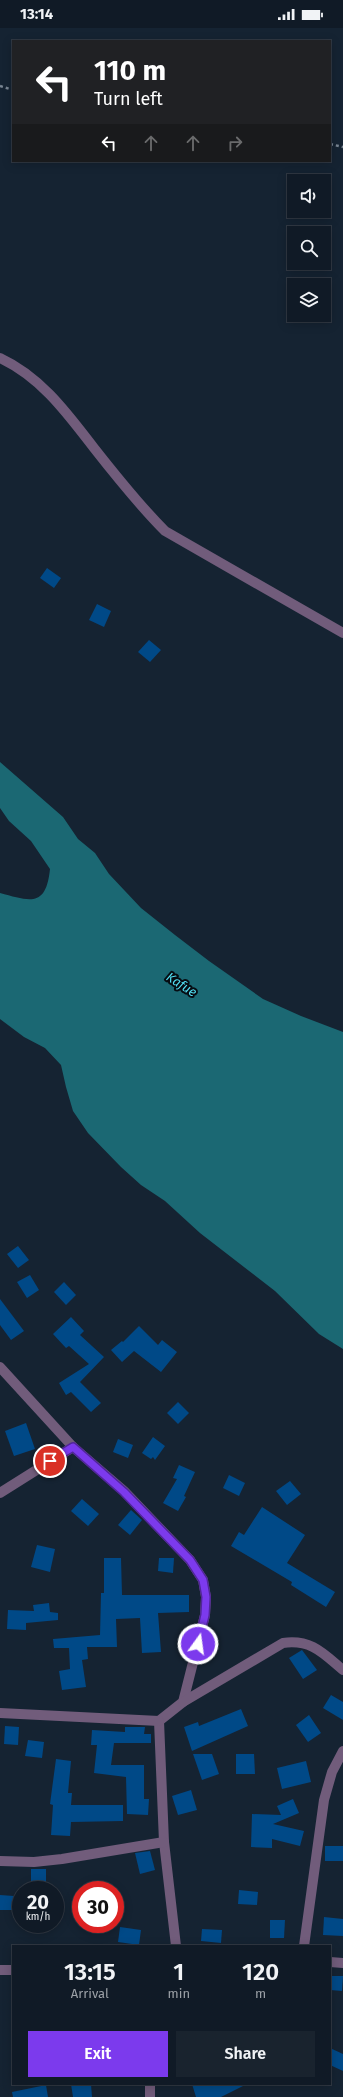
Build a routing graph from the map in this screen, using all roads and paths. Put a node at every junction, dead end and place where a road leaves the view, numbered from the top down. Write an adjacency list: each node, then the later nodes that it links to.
1 (0, 86): 2 (path)
2 (12, 90)
3 (331, 144): 4 (path)
4 (343, 147)
5 (0, 358): 6 (street)
6 (343, 633)
7 (2, 1373): 8 (street)
8 (73, 1447): 9 (street); 11 (street)
9 (0, 1493)
10 (343, 1670): 11 (street)
11 (183, 1702): 13 (street)
12 (0, 1713): 13 (street)
13 (159, 1721): 15 (street)
14 (343, 1751): 18 (street)
15 (164, 1842): 16 (street); 17 (street)
16 (0, 1861)
17 (176, 1945)
18 (304, 1945)
19 (331, 1962): 20 (street)
20 (343, 1963)
21 (0, 1970): 22 (street)
22 (12, 1970)
23 (150, 2085): 24 (street)
24 (150, 2097)

